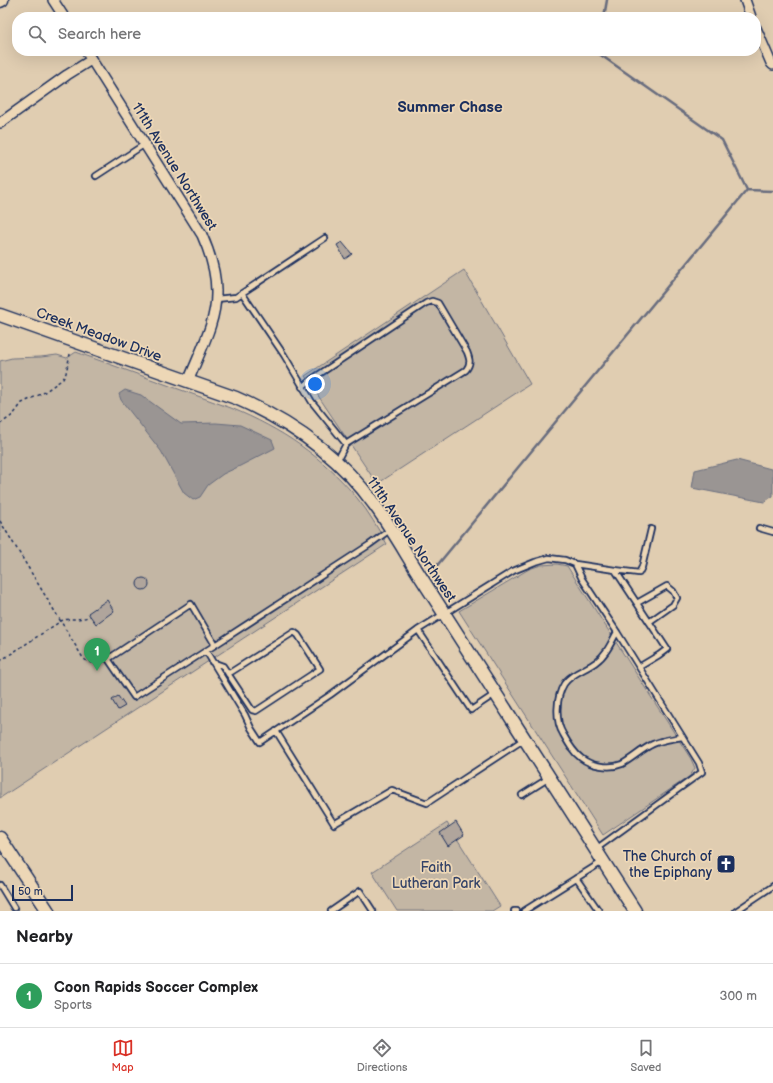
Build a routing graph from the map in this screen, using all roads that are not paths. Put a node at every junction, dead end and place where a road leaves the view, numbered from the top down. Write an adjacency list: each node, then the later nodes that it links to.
1 (53, 0): 3 (street)
2 (745, 0): 4 (street)
3 (61, 12)
4 (749, 12)
5 (761, 40): 8 (street)
6 (89, 56): 7 (street, 111th Avenue Northwest)
7 (91, 60): 9 (street); 10 (street, 111th Avenue Northwest)
8 (773, 65)
9 (0, 124)
10 (145, 144): 11 (lane); 14 (street, 111th Avenue Northwest)
11 (96, 176)
12 (325, 238): 13 (lane)
13 (242, 293): 14 (lane); 17 (lane)
14 (216, 299): 16 (street, 111th Avenue Northwest)
15 (0, 314): 16 (street, Creek Meadow Drive)
16 (188, 382): 19 (street, 111th Avenue Northwest)
17 (302, 387): 18 (lane); 18 (lane)
18 (346, 444): 19 (lane)
19 (337, 461): 21 (street, 111th Avenue Northwest)
20 (759, 528): 23 (lane)
21 (391, 529): 27 (street, 111th Avenue Northwest); 31 (lane)
22 (651, 529): 25 (lane)
23 (773, 532)
24 (575, 564): 25 (lane); 27 (lane); 30 (lane)
25 (615, 570): 26 (lane)
26 (637, 603): 28 (lane); 28 (lane)
27 (444, 615): 29 (lane); 36 (street, 111th Avenue Northwest)
28 (649, 622): 34 (lane)
29 (418, 630): 36 (lane); 37 (lane)
30 (617, 632): 34 (lane); 38 (lane)
31 (216, 645): 32 (lane); 32 (lane)
32 (206, 651): 33 (lane)
33 (212, 662): 35 (lane); 37 (lane)
34 (640, 667): 38 (lane)
35 (228, 674): 35 (lane)
36 (496, 694): 39 (street, 111th Avenue Northwest)
37 (276, 731): 39 (lane)
38 (682, 737): 43 (lane)
39 (525, 739): 40 (street, 111th Avenue Northwest)
40 (549, 777): 41 (lane); 43 (street, 111th Avenue Northwest)
41 (522, 795)
42 (0, 838): 49 (street)
43 (596, 849): 44 (street, 111th Avenue Northwest)
44 (603, 861): 45 (lane); 56 (street, 111th Avenue Northwest)
45 (576, 878): 54 (lane); 55 (lane)
46 (0, 885): 48 (lane)
47 (773, 886): 57 (lane)
48 (14, 908)
49 (48, 911)
50 (331, 911): 51 (lane)
51 (373, 911)
52 (514, 911): 53 (lane)
53 (517, 911)
54 (524, 911)
55 (599, 911)
56 (635, 911)
57 (736, 911)

